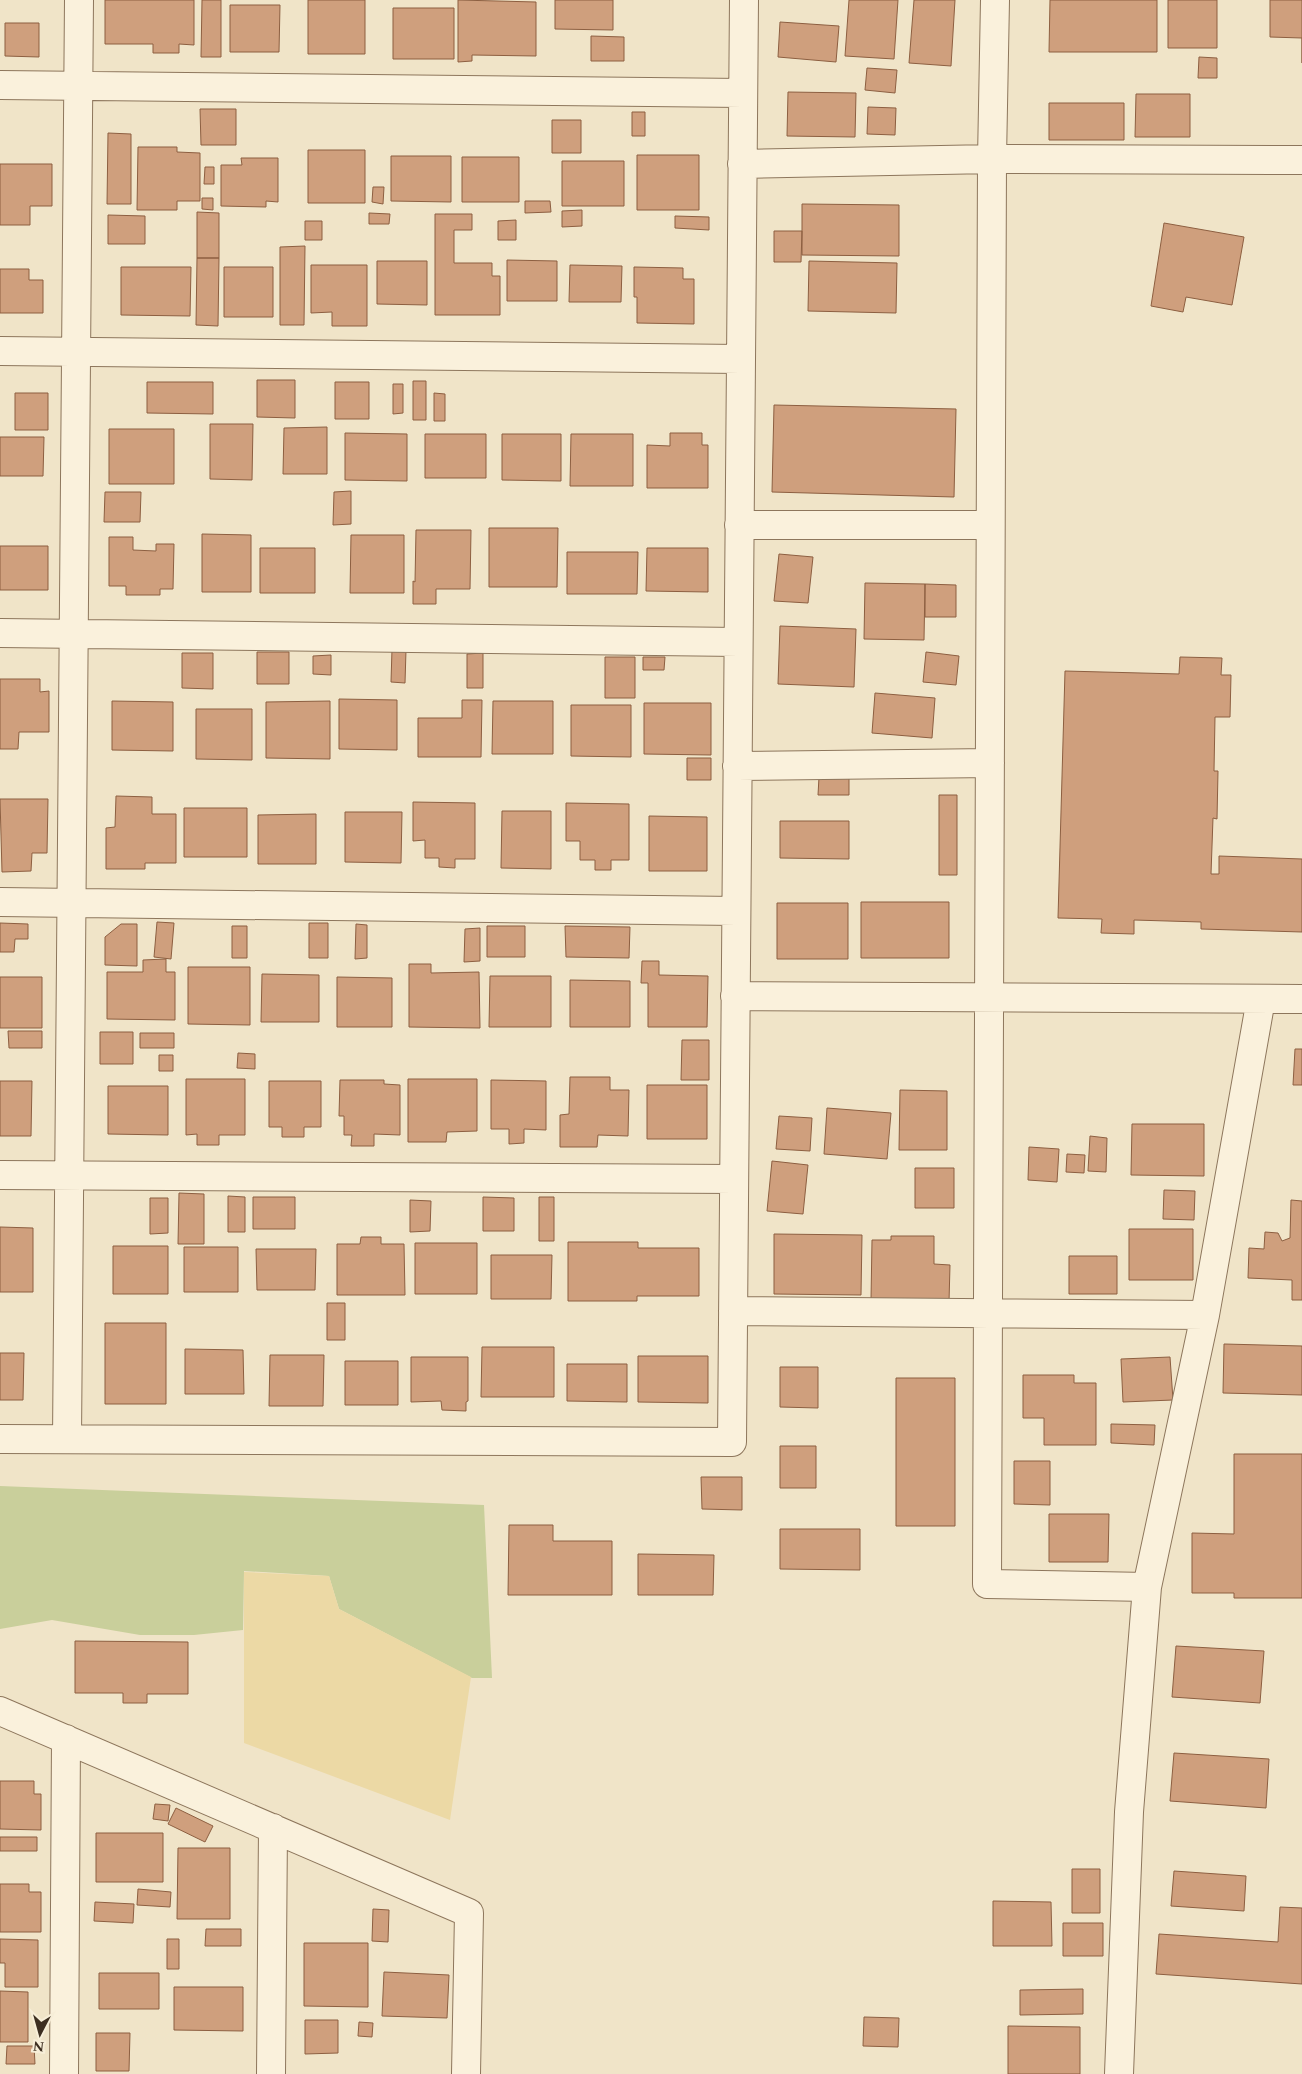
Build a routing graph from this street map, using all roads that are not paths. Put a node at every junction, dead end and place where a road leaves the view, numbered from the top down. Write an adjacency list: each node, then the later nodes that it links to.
1 (79, 0): 5 (street)
2 (744, 0): 6 (street)
3 (995, 0): 7 (street)
4 (0, 85): 5 (street)
5 (78, 86): 6 (street); 11 (street)
6 (742, 93): 9 (street)
7 (992, 159): 8 (street); 9 (street); 14 (street)
8 (1302, 160)
9 (742, 164): 12 (street)
10 (0, 351): 11 (street)
11 (76, 352): 12 (street); 16 (street)
12 (740, 359): 13 (street)
13 (739, 525): 14 (street); 17 (street)
14 (990, 525): 18 (street)
15 (0, 633): 16 (street)
16 (74, 634): 17 (street); 21 (street)
17 (738, 642): 19 (street)
18 (990, 763): 19 (street); 24 (street)
19 (737, 766): 22 (street)
20 (0, 902): 21 (street)
21 (71, 903): 22 (street); 28 (street)
22 (736, 911): 23 (street)
23 (735, 996): 24 (street); 29 (street)
24 (989, 997): 25 (street); 31 (street)
25 (1261, 999): 26 (street); 32 (street)
26 (1302, 999)
27 (0, 1175): 28 (street)
28 (69, 1175): 29 (street); 34 (street)
29 (734, 1179): 30 (street)
30 (733, 1311): 31 (street); 34 (street)
31 (988, 1313): 32 (street); 35 (street)
32 (1205, 1315): 35 (street)
33 (0, 1439): 34 (street)
34 (67, 1439)
35 (1147, 1587): 42 (street)
36 (0, 1711): 37 (street)
37 (66, 1739): 38 (street); 39 (street)
38 (273, 1828): 40 (street); 41 (street)
39 (64, 2074)
40 (271, 2074)
41 (466, 2074)
42 (1119, 2074)

